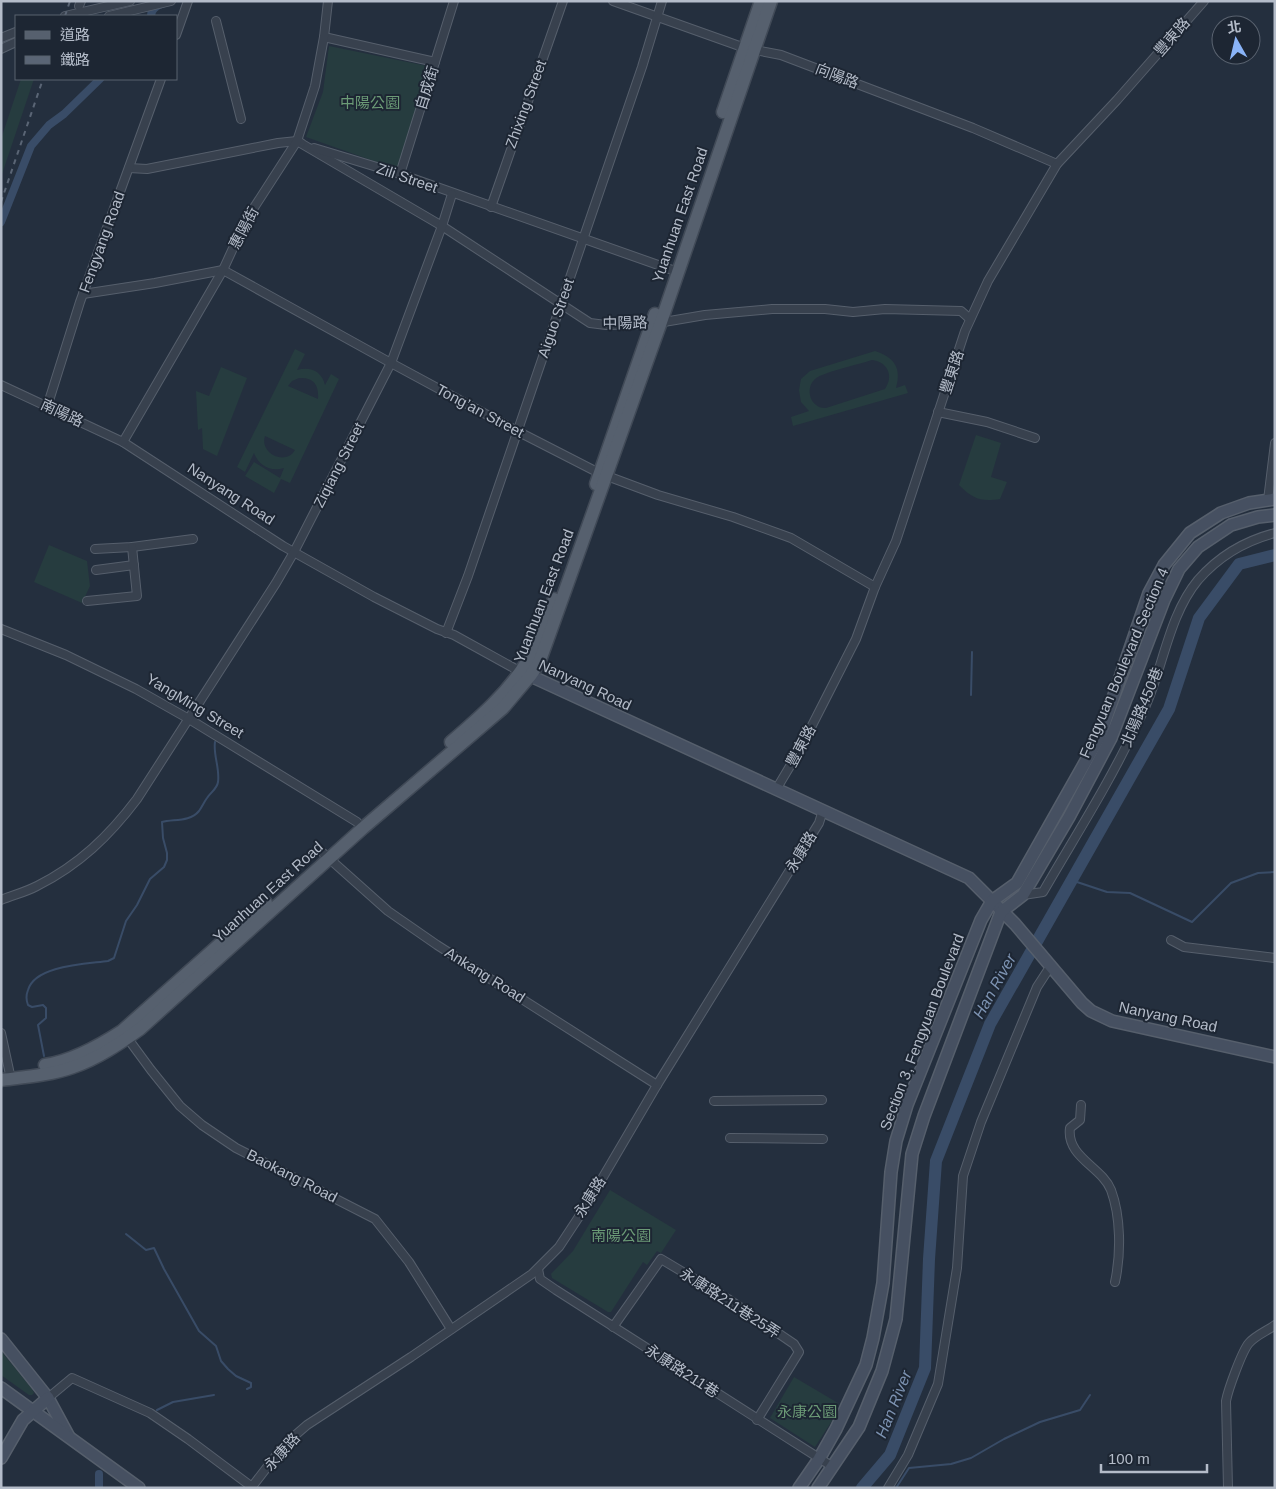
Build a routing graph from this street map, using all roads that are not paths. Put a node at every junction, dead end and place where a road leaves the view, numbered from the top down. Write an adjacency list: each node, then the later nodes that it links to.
1 (130, 1): 12 (street)
2 (188, 1): 16 (street)
3 (328, 1): 18 (street, 惠陽街)
4 (454, 1): 23 (street, 自成街)
5 (563, 1): 31 (street, Zhixing Street)
6 (614, 1): 14 (street, 向陽路)
7 (662, 1): 14 (street, Aiguo Street)
8 (761, 1): 22 (main road, Yuanhuan East Road)
9 (771, 1): 22 (main road, Yuanhuan East Road)
10 (1204, 1): 27 (street, 豐東路)
11 (170, 2): 13 (street)
12 (68, 15)
13 (113, 15)
14 (658, 16): 22 (street, 向陽路); 33 (street, Aiguo Street)
15 (216, 21): 25 (street)
16 (178, 29)
17 (15, 32): 19 (street)
18 (324, 37): 23 (street); 26 (street, 惠陽街)
19 (1, 38)
20 (15, 42): 21 (street)
21 (1, 49)
22 (749, 49): 27 (street, 向陽路); 35 (main road, Yuanhuan East Road)
23 (436, 62): 29 (street, 自成街)
24 (161, 80): 28 (street, Fengyang Road)
25 (241, 119)
26 (297, 141): 28 (street, Zili Street); 29 (street, Zili Street); 32 (street, 中陽路); 34 (street, 惠陽街)
27 (1057, 164): 38 (street, 豐東路)
28 (129, 168): 36 (street, Fengyang Road)
29 (400, 174): 30 (street, Zili Street)
30 (452, 194): 31 (street, Zili Street); 32 (street, Ziqiang Street)
31 (491, 207): 33 (street, Zili Street)
32 (442, 226): 37 (street, 中陽路); 40 (street, Ziqiang Street)
33 (583, 239): 35 (street, Zili Street); 37 (street, Aiguo Street)
34 (223, 270): 36 (street); 40 (street, Tong’an Street); 46 (street, 惠陽街)
35 (674, 271): 39 (main road, Yuanhuan East Road)
36 (83, 294): 42 (street, Fengyang Road)
37 (561, 303): 39 (street, 中陽路); 44 (street, Aiguo Street)
38 (970, 319): 39 (street, 中陽路); 43 (street, 豐東路)
39 (657, 323): 48 (main road, Yuanhuan East Road)
40 (391, 363): 44 (street, Tong’an Street); 55 (street, Ziqiang Street)
41 (1, 385): 42 (street, 南陽路)
42 (47, 407): 46 (street, 南陽路)
43 (938, 412): 45 (street); 58 (street, 豐東路)
44 (517, 432): 48 (street, Tong’an Street); 61 (street, Aiguo Street)
45 (1035, 438)
46 (123, 442): 55 (street, Nanyang Road)
47 (1275, 444): 49 (street)
48 (603, 475): 58 (street, Tong’an Street); 62 (main road, Yuanhuan East Road)
49 (1271, 499): 70 (street, Fengyuan Boulevard Section 4)
50 (1275, 515): 68 (street, Fengyuan Boulevard Section 4)
51 (1275, 533): 68 (street, 北陽路450巷)
52 (193, 539): 53 (street)
53 (132, 547): 54 (street); 56 (street)
54 (95, 549)
55 (294, 552): 61 (street, Nanyang Road); 63 (street, Ziqiang Street)
56 (134, 565): 57 (street); 59 (street)
57 (96, 570)
58 (875, 587): 64 (street, 豐東路)
59 (87, 601)
60 (1, 629): 63 (street, YangMing Street)
61 (446, 633): 62 (street, Nanyang Road)
62 (526, 674): 64 (street, Nanyang Road); 66 (main road, Yuanhuan East Road)
63 (189, 719): 66 (street, YangMing Street); 69 (street, Ziqiang Street)
64 (778, 788): 65 (street, Nanyang Road)
65 (823, 810): 70 (street, Nanyang Road); 79 (street, 永康路)
66 (360, 825): 67 (main road, Yuanhuan East Road)
67 (326, 856): 76 (main road, Yuanhuan East Road); 79 (street, Ankang Road)
68 (1023, 895): 71 (street, Fengyuan Boulevard Section 4)
69 (1, 900)
70 (992, 901): 71 (street, Nanyang Road); 97 (street, Section 3, Fengyuan Boulevard)
71 (1002, 912): 74 (street, Nanyang Road); 98 (street, Section 3, Fengyuan Boulevard)
72 (1171, 940): 73 (street)
73 (1275, 958)
74 (1049, 965): 77 (street, Nanyang Road); 103 (street)
75 (1, 1033): 78 (street)
76 (125, 1034): 78 (main road, Yuanhuan East Road); 89 (street, Baokang Road)
77 (1275, 1057)
78 (6, 1075)
79 (656, 1085): 85 (street, 永康路)
80 (714, 1100): 81 (street)
81 (822, 1100)
82 (1081, 1104): 86 (street)
83 (730, 1138): 84 (street)
84 (823, 1139)
85 (538, 1269): 88 (street, 永康路211巷); 89 (street, 永康路)
86 (1116, 1282)
87 (1275, 1325): 104 (street)
88 (613, 1327): 94 (street, 永康路211巷); 94 (street, 永康路211巷25弄)
89 (451, 1329): 99 (street, 永康路)
90 (1, 1339): 92 (street)
91 (1, 1388): 93 (street)
92 (48, 1398): 93 (street); 95 (street); 99 (street)
93 (32, 1412): 95 (street); 96 (street)
94 (758, 1420): 97 (street, 永康路211巷)
95 (70, 1439): 100 (street)
96 (1, 1458)
97 (819, 1459): 98 (street, 永康路211巷); 101 (street, Section 3, Fengyuan Boulevard)
98 (833, 1467): 102 (street, Section 3, Fengyuan Boulevard)
99 (252, 1487)
100 (139, 1488)
101 (799, 1488)
102 (818, 1488)
103 (888, 1488)
104 (1228, 1488)

